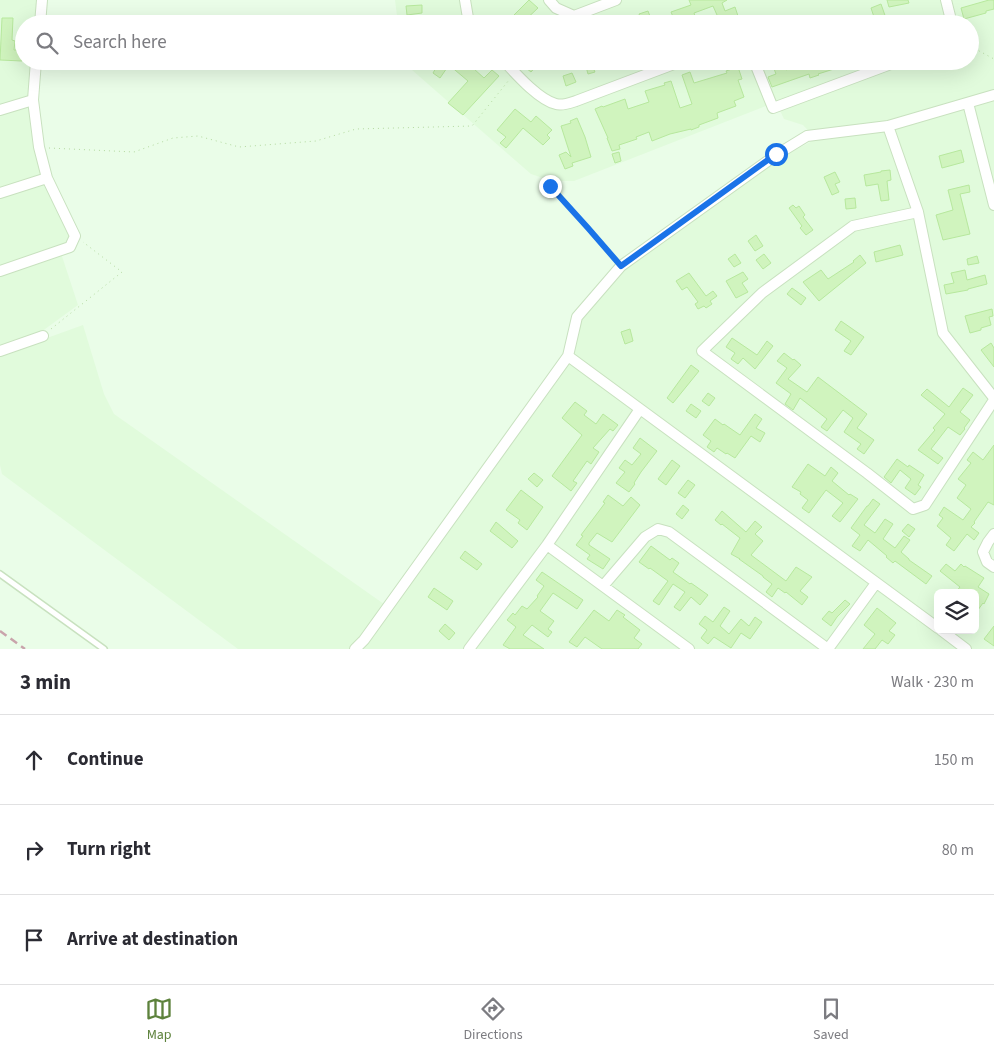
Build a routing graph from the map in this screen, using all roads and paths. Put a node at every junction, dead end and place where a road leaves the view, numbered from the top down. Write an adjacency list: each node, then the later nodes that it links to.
1 (42, 0): 6 (street)
2 (465, 0): 7 (street)
3 (549, 0): 8 (street)
4 (616, 0): 9 (street)
5 (946, 0): 10 (street)
6 (41, 15)
7 (468, 15)
8 (572, 15)
9 (577, 15)
10 (950, 15)
11 (979, 50): 12 (path)
12 (994, 58)
13 (35, 70): 20 (street)
14 (512, 70): 18 (street)
15 (658, 70): 18 (street)
16 (758, 70): 17 (street)
17 (875, 70)
18 (515, 73): 24 (path)
19 (994, 95): 21 (street)
20 (33, 100): 22 (street); 24 (street)
21 (968, 103): 23 (street); 28 (street)
22 (0, 110)
23 (888, 126): 29 (street); 31 (street)
24 (39, 147): 25 (street)
25 (47, 178): 27 (street); 30 (street)
26 (550, 186): 31 (path)
27 (0, 193)
28 (994, 205)
29 (918, 212): 36 (street); 36 (street)
30 (75, 236): 32 (street); 33 (path)
31 (621, 266): 35 (street)
32 (0, 271)
33 (43, 336): 34 (street)
34 (0, 352)
35 (568, 356): 37 (street); 47 (street)
36 (994, 399)
37 (640, 409): 39 (street); 42 (street)
38 (994, 534): 40 (street)
39 (547, 545): 43 (street); 48 (street)
40 (994, 567)
41 (0, 574): 46 (lane)
42 (876, 583): 44 (street); 50 (street)
43 (602, 586): 49 (street); 50 (street)
44 (934, 625)
45 (946, 634): 51 (street)
46 (104, 649)
47 (355, 649)
48 (469, 649)
49 (689, 649)
50 (828, 649)
51 (966, 649)

